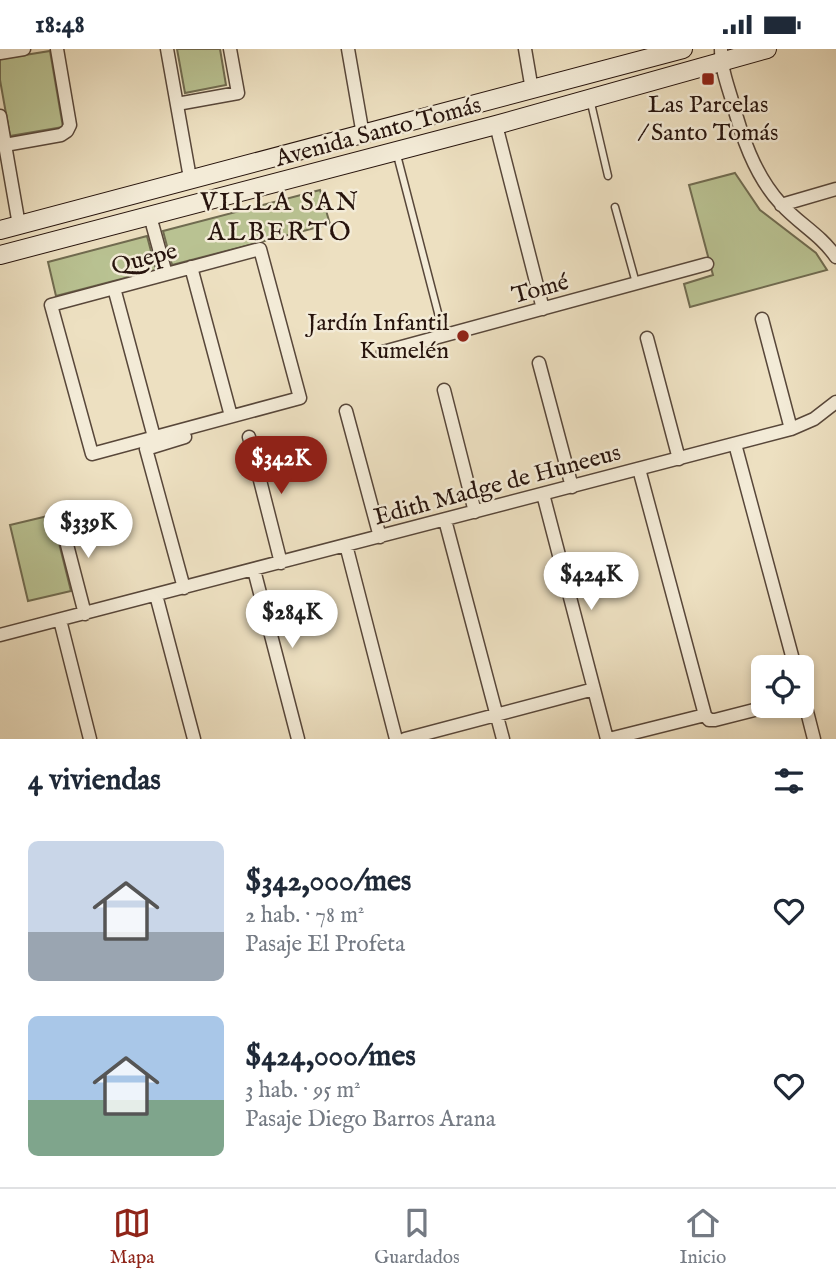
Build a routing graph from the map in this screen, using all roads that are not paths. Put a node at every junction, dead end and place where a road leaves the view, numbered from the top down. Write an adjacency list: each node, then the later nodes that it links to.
1 (24, 49): 9 (street)
2 (57, 49): 17 (street)
3 (167, 49): 13 (street)
4 (230, 49): 13 (street)
5 (350, 49): 16 (street)
6 (525, 49): 11 (street)
7 (683, 49): 11 (main road, Avenida Santo Tomás)
8 (767, 49): 10 (main road, Avenida Santo Tomás)
9 (0, 53)
10 (721, 55): 12 (main road, Avenida Santo Tomás); 22 (street)
11 (532, 90): 16 (main road, Avenida Santo Tomás)
12 (589, 99): 15 (main road, Avenida Santo Tomás); 19 (lane)
13 (177, 104): 20 (street)
14 (0, 116): 17 (street)
15 (496, 125): 18 (main road, Avenida Santo Tomás); 34 (street)
16 (363, 135): 20 (main road, Avenida Santo Tomás)
17 (5, 145): 25 (street)
18 (396, 151): 24 (main road, Avenida Santo Tomás); 36 (lane)
19 (608, 176)
20 (190, 178): 25 (main road, Avenida Santo Tomás)
21 (836, 189): 22 (street)
22 (781, 205): 28 (street)
23 (615, 207): 32 (lane)
24 (150, 216): 27 (main road, Avenida Santo Tomás); 31 (street)
25 (19, 225): 26 (main road, Avenida Santo Tomás)
26 (0, 230)
27 (0, 255)
28 (836, 257)
29 (707, 264): 32 (street, Tomé)
30 (191, 267): 31 (street, Quepe); 43 (street); 43 (street, Quepe)
31 (166, 274): 33 (street, Quepe)
32 (636, 283): 34 (street, Tomé)
33 (114, 288): 45 (street); 45 (street, Quepe)
34 (543, 309): 36 (street, Tomé)
35 (762, 319): 44 (street)
36 (444, 336): 38 (street, Tomé)
37 (648, 338): 49 (street)
38 (383, 352)
39 (539, 363): 51 (street)
40 (444, 390): 53 (street)
41 (836, 402): 44 (street, Edith Madge de Huneeus)
42 (346, 411): 56 (street)
43 (231, 416): 45 (street)
44 (791, 429): 48 (street, Edith Madge de Huneeus)
45 (154, 437)
46 (186, 437): 60 (street)
47 (249, 437): 58 (street)
48 (735, 444): 49 (street, Edith Madge de Huneeus); 65 (street)
49 (679, 459): 50 (street, Edith Madge de Huneeus)
50 (639, 469): 51 (street, Edith Madge de Huneeus); 69 (street)
51 (572, 487): 52 (street, Edith Madge de Huneeus)
52 (543, 494): 53 (street, Edith Madge de Huneeus); 66 (street)
53 (475, 512): 55 (street, Edith Madge de Huneeus)
54 (59, 514): 62 (street)
55 (445, 520): 56 (street, Edith Madge de Huneeus); 68 (street)
56 (380, 537): 57 (street, Edith Madge de Huneeus)
57 (346, 545): 58 (street, Edith Madge de Huneeus); 74 (street)
58 (281, 563): 59 (street, Edith Madge de Huneeus)
59 (254, 569): 60 (street, Edith Madge de Huneeus); 73 (street)
60 (184, 588): 61 (street, Edith Madge de Huneeus)
61 (156, 595): 62 (street, Edith Madge de Huneeus); 72 (street)
62 (85, 614): 63 (street, Edith Madge de Huneeus)
63 (60, 620): 64 (street, Edith Madge de Huneeus); 71 (street)
64 (0, 635)
65 (792, 655)
66 (594, 689): 68 (street); 77 (street)
67 (751, 711): 69 (street)
68 (496, 715): 75 (street); 76 (street)
69 (705, 715): 77 (street)
70 (808, 718): 78 (street)
71 (90, 739)
72 (194, 739)
73 (298, 739)
74 (396, 739)
75 (405, 739)
76 (503, 739)
77 (608, 739)
78 (814, 739)

